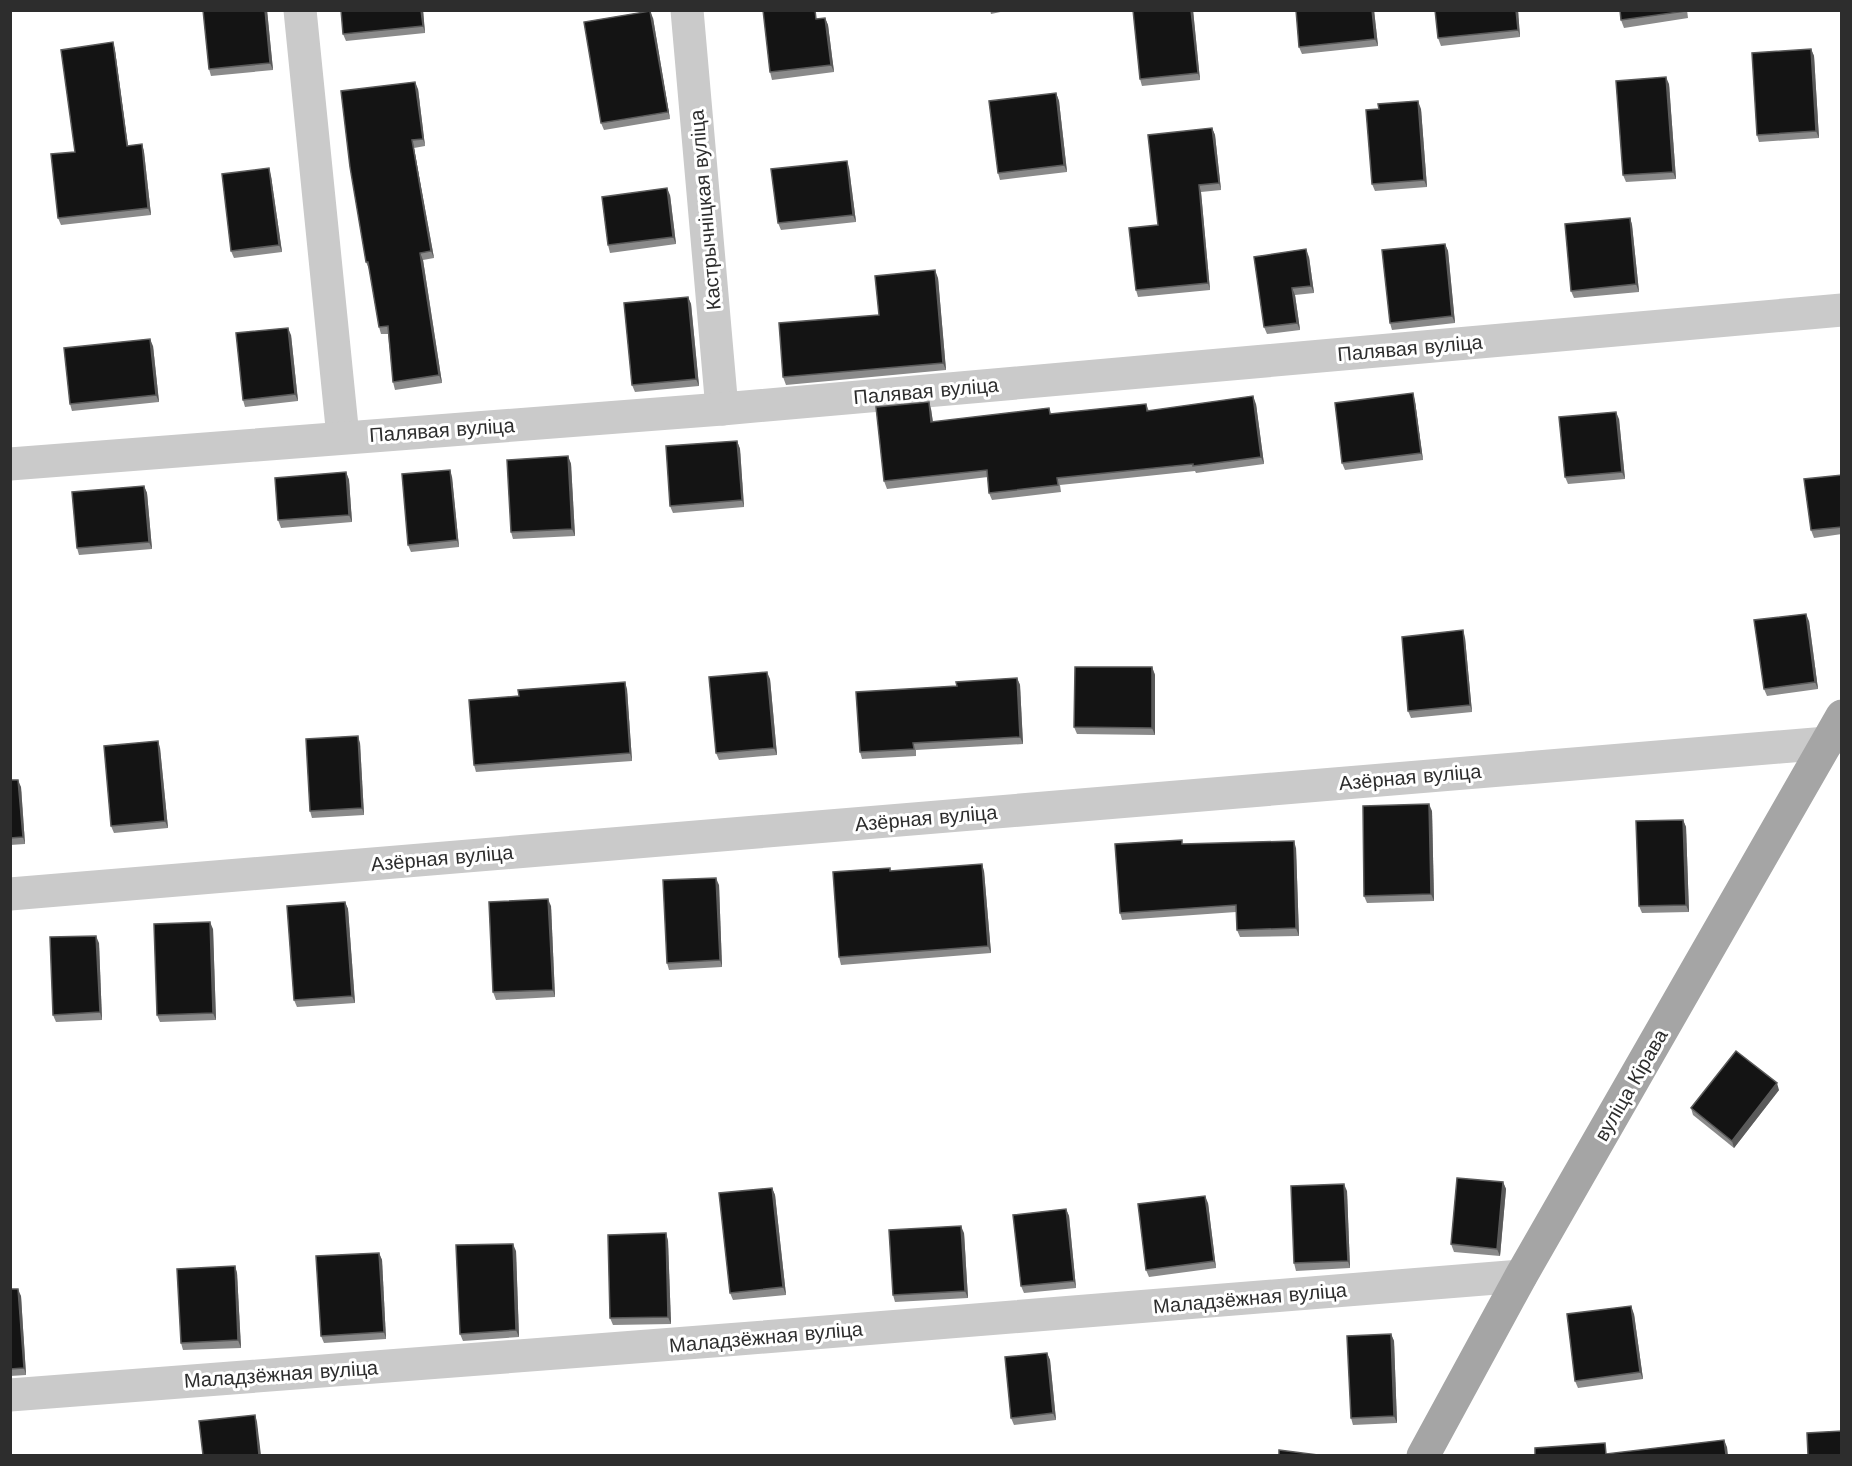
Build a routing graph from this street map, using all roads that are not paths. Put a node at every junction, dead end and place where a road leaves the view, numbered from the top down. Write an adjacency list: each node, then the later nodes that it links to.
1 (300, 10): 5 (street)
2 (687, 10): 4 (street, Кастрычніцкая вуліца)
3 (1842, 310): 4 (street, Палявая вуліца)
4 (722, 408): 5 (street, Палявая вуліца)
5 (343, 437): 6 (street, Палявая вуліца)
6 (10, 464)
7 (1837, 733): 8 (street, Азёрная вуліца); 9 (main road, вуліца Кірава)
8 (10, 894)
9 (1521, 1276): 10 (street, Маладзёжная вуліца); 11 (main road, вуліца Кірава)
10 (10, 1395)
11 (1423, 1455)

